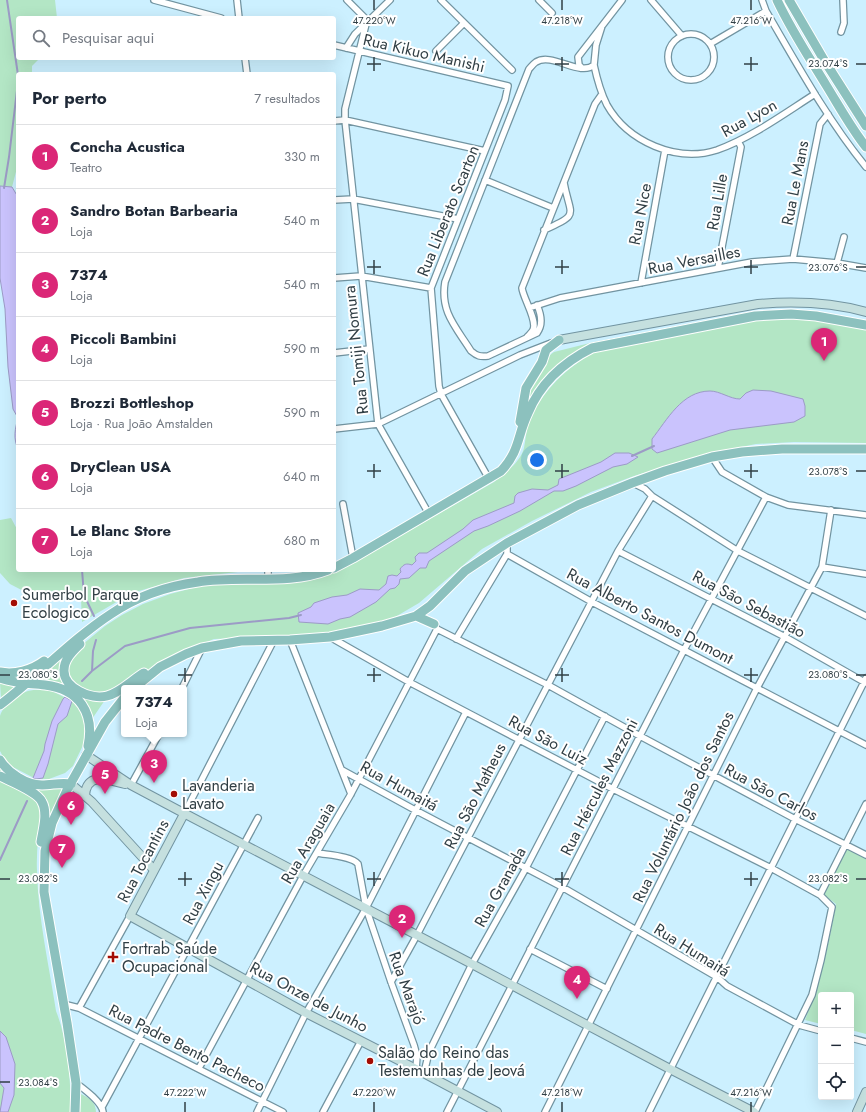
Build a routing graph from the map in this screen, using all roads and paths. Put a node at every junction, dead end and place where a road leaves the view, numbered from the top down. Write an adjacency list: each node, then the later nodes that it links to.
1 (154, 0): 15 (street)
2 (237, 0): 16 (street)
3 (347, 0): 18 (street)
4 (390, 0): 18 (street)
5 (441, 0): 17 (street)
6 (540, 0): 14 (street)
7 (622, 0): 19 (street, Rua Lyon)
8 (651, 0): 21 (street)
9 (762, 0): 13 (street)
10 (777, 0): 44 (main road)
11 (789, 0): 42 (main road)
12 (843, 0): 20 (street)
13 (766, 11): 22 (street); 38 (street)
14 (552, 13)
15 (214, 16)
16 (240, 16)
17 (464, 22): 27 (street); 34 (street)
18 (367, 23): 24 (street); 26 (street, Rua Tomiji Nomura)
19 (602, 26): 25 (street, Rua Lyon); 28 (street, Rua Lyon)
20 (841, 32)
21 (682, 36): 22 (street); 22 (street)
22 (710, 44)
23 (336, 46): 24 (street, Rua Kikuo Manishi)
24 (346, 48): 26 (street, Rua Kikuo Manishi)
25 (583, 50): 28 (street); 29 (street, Rua Lyon)
26 (359, 51): 36 (street, Rua Kikuo Manishi); 40 (street, Rua Tomiji Nomura)
27 (436, 51)
28 (595, 54): 32 (street, Rua Lyon)
29 (578, 57): 31 (street); 33 (street)
30 (245, 60): 35 (street)
31 (563, 63): 33 (street); 48 (street)
32 (594, 65): 33 (street); 37 (street, Rua Lyon)
33 (582, 68)
34 (512, 70)
35 (247, 72)
36 (508, 86): 46 (street, Rua Liberato Scarton)
37 (602, 94): 45 (street, Rua Lyon); 49 (street)
38 (815, 94): 39 (street); 43 (street, Rua Lyon)
39 (828, 114): 47 (street); 56 (street, Rua Le Mans)
40 (345, 120): 41 (street); 46 (street); 50 (street, Rua Tomiji Nomura)
41 (336, 121)
42 (866, 126)
43 (738, 141): 45 (street, Rua Lyon); 58 (street, Rua Lille)
44 (866, 146)
45 (665, 150): 62 (street, Rua Nice)
46 (485, 151): 53 (street, Rua Liberato Scarton)
47 (866, 167)
48 (485, 180): 52 (street); 68 (street)
49 (563, 182): 52 (street); 54 (street)
50 (353, 199): 51 (street); 53 (street); 60 (street, Rua Tomiji Nomura)
51 (336, 200)
52 (553, 208): 54 (street)
53 (458, 219): 63 (street, Rua Liberato Scarton)
54 (544, 230): 65 (street)
55 (844, 237): 57 (street)
56 (793, 259): 57 (street, Rua Versailles); 58 (street, Rua Versailles)
57 (837, 263): 59 (street, Rua Versailles)
58 (718, 268): 62 (street, Rua Versailles)
59 (866, 268)
60 (361, 276): 61 (street); 63 (street); 70 (street, Rua Tomiji Nomura)
61 (336, 278)
62 (641, 283): 64 (street, Rua Versailles)
63 (431, 288): 72 (street, Rua Liberato Scarton)
64 (537, 305): 65 (street, Rua Versailles); 68 (street)
65 (529, 308): 68 (street)
66 (866, 312): 69 (street)
67 (866, 325): 75 (main road)
68 (526, 339)
69 (559, 340): 72 (street); 75 (main road)
70 (369, 349): 71 (street); 73 (street, Rua Tomiji Nomura)
71 (336, 353)
72 (441, 394): 73 (street); 78 (street, Rua Liberato Scarton)
73 (378, 424): 74 (street); 84 (street, Rua Tomiji Nomura)
74 (336, 429)
75 (519, 439): 78 (main road)
76 (866, 449): 77 (main road)
77 (712, 457): 79 (main road); 81 (street)
78 (489, 479): 84 (main road)
79 (632, 483): 80 (street); 86 (main road)
80 (652, 496): 87 (street, Rua São Matheus); 88 (street)
81 (766, 497): 83 (street); 88 (street, Rua Hércules Mazzoni)
82 (343, 504): 90 (street)
83 (831, 510): 85 (street); 92 (street, Rua Voluntário João dos Santos)
84 (429, 514): 90 (main road)
85 (866, 515)
86 (507, 543): 89 (street); 99 (main road)
87 (618, 551): 97 (street, Rua São Sebastião); 98 (street, Rua São Matheus)
88 (738, 551): 96 (street); 97 (street, Rua Hércules Mazzoni)
89 (507, 554): 98 (street, Rua Alberto Santos Dumont); 106 (street)
90 (353, 558): 91 (main road)
91 (336, 567)
92 (822, 567): 94 (street); 96 (street, Rua Voluntário João dos Santos)
93 (322, 572): 95 (main road)
94 (866, 574)
95 (268, 575): 103 (main road)
96 (810, 588): 101 (street); 104 (street, Rua Voluntário João dos Santos)
97 (710, 599): 104 (street, Rua São Sebastião); 110 (street, Rua Hércules Mazzoni)
98 (592, 602): 110 (street, Rua Alberto Santos Dumont); 122 (street, Rua São Matheus)
99 (430, 606): 100 (main road); 102 (main road)
100 (416, 616): 102 (main road); 105 (main road)
101 (866, 616)
102 (435, 626): 106 (street, Rua São Carlos); 117 (street, Rua Araguaia)
103 (93, 627): 111 (main road); 123 (main road)
104 (785, 637): 116 (street, Rua São Sebastião); 124 (street, Rua Voluntário João dos Santos)
105 (330, 638): 108 (main road); 117 (street, Rua São Luiz)
106 (456, 639): 122 (street, Rua São Carlos)
107 (274, 640): 108 (main road); 109 (main road); 148 (street, Rua Tocantins)
108 (290, 640): 136 (street)
109 (202, 648): 112 (main road); 121 (street)
110 (684, 650): 124 (street, Rua Alberto Santos Dumont); 130 (street, Rua Hércules Mazzoni)
111 (63, 651): 114 (main road); 118 (main road)
112 (160, 667): 119 (main road); 120 (main road)
113 (0, 672): 114 (main road)
114 (12, 672): 118 (main road)
115 (0, 678): 118 (main road)
116 (865, 681): 129 (street)
117 (409, 682): 127 (street, Rua São Luiz); 140 (street, Rua Araguaia)
118 (27, 684): 126 (main road); 134 (main road)
119 (125, 685)
120 (138, 685)
121 (184, 685)
122 (548, 685): 128 (street, Rua São Carlos); 132 (street, Rua São Matheus)
123 (121, 688)
124 (757, 688): 129 (street, Rua Alberto Santos Dumont); 138 (street, Rua Voluntário João dos Santos)
125 (121, 702): 134 (main road)
126 (0, 704)
127 (466, 712): 132 (street, Rua São Luiz); 147 (street)
128 (605, 716): 130 (street, Rua São Carlos); 137 (street, Rua Granada)
129 (840, 732): 133 (street, Rua Alberto Santos Dumont); 150 (street)
130 (640, 736): 138 (street, Rua São Carlos); 143 (street, Rua Hércules Mazzoni)
131 (157, 737): 142 (street)
132 (519, 740): 137 (street, Rua São Luiz); 152 (street, Rua São Matheus)
133 (866, 745)
134 (86, 755): 141 (main road); 142 (street)
135 (0, 760): 141 (main road)
136 (342, 770): 140 (street, Rua Humaitá); 145 (street)
137 (577, 770): 143 (street, Rua São Luiz); 157 (street, Rua Granada)
138 (714, 775): 150 (street, Rua São Carlos); 151 (street, Rua Voluntário João dos Santos)
139 (0, 776): 163 (main road)
140 (359, 778): 145 (street, Rua Araguaia); 147 (street, Rua Humaitá)
141 (70, 784): 144 (street); 163 (main road)
142 (132, 785): 144 (street); 148 (street)
143 (613, 789): 151 (street, Rua São Luiz); 161 (street, Rua Hércules Mazzoni)
144 (85, 794): 159 (street)
145 (351, 794): 155 (street, Rua Araguaia)
146 (866, 804): 154 (street)
147 (415, 810): 152 (street, Rua Humaitá); 164 (street)
148 (184, 814): 153 (street); 159 (street, Rua Tocantins)
149 (258, 818): 153 (street, Rua Xingu)
150 (795, 819): 154 (street, Rua São Carlos); 158 (street)
151 (688, 827): 158 (street, Rua São Luiz); 166 (street, Rua Voluntário João dos Santos)
152 (468, 838): 157 (street, Rua Humaitá); 167 (street, Rua São Matheus)
153 (244, 845): 160 (street); 168 (street, Rua Xingu)
154 (846, 846): 156 (street, Rua São Carlos); 162 (street)
155 (317, 854): 160 (street, Rua Araguaia); 164 (street, Rua Marajó)
156 (866, 855)
157 (526, 868): 161 (street, Rua Humaitá); 170 (street, Rua Granada)
158 (771, 868): 162 (street, Rua São Luiz); 171 (street)
159 (154, 870): 165 (street, Rua Tocantins)
160 (303, 876): 164 (street); 172 (street, Rua Araguaia)
161 (562, 887): 166 (street, Rua Humaitá); 169 (street, Rua Hércules Mazzoni)
162 (820, 895): 179 (street)
163 (45, 897): 176 (main road)
164 (366, 908): 167 (street); 173 (street, Rua Marajó); 178 (street)
165 (130, 916): 168 (street, Rua Onze de Junho); 177 (street, Rua Tocantins)
166 (636, 930): 171 (street, Rua Humaitá); 175 (street, Rua Voluntário João dos Santos)
167 (417, 935): 170 (street); 173 (street, Rua São Matheus)
168 (189, 948): 172 (street, Rua Onze de Junho); 182 (street, Rua Xingu)
169 (530, 949): 174 (street, Rua Hércules Mazzoni); 175 (street)
170 (472, 964): 174 (street); 189 (street, Rua Granada)
171 (717, 976): 179 (street, Rua Humaitá); 188 (street)
172 (247, 981): 178 (street, Rua Onze de Junho); 186 (street, Rua Araguaia)
173 (391, 982): 187 (street, Rua Marajó)
174 (512, 985): 180 (street); 191 (street, Rua Hércules Mazzoni)
175 (607, 989): 180 (street, Rua Voluntário João dos Santos)
176 (63, 1004): 177 (street, Rua Padre Bento Pacheco); 190 (main road)
177 (79, 1008): 182 (street, Rua Padre Bento Pacheco)
178 (306, 1013): 184 (street, Rua Onze de Junho); 193 (street)
179 (798, 1025): 181 (street, Rua Humaitá); 203 (street)
180 (589, 1026): 188 (street); 201 (street, Rua Voluntário João dos Santos)
181 (818, 1029)
182 (140, 1039): 186 (street, Rua Padre Bento Pacheco); 194 (street, Rua Xingu)
183 (854, 1039): 185 (street)
184 (361, 1041): 187 (street, Rua Onze de Junho); 198 (street)
185 (866, 1042)
186 (199, 1068): 193 (street, Rua Padre Bento Pacheco)
187 (416, 1069): 189 (street, Rua Onze de Junho)
188 (670, 1069): 202 (street); 203 (street)
189 (424, 1073): 191 (street, Rua Onze de Junho)
190 (76, 1083): 194 (street); 195 (main road)
191 (458, 1091): 199 (street, Rua Hércules Mazzoni); 200 (street, Rua Onze de Junho)
192 (866, 1092): 204 (street)
193 (262, 1101): 196 (street); 197 (street, Rua Padre Bento Pacheco)
194 (103, 1110)
195 (75, 1112)
196 (257, 1112)
197 (283, 1112)
198 (323, 1112)
199 (447, 1112)
200 (497, 1112)
201 (545, 1112)
202 (649, 1112)
203 (755, 1112)
204 (857, 1112)

